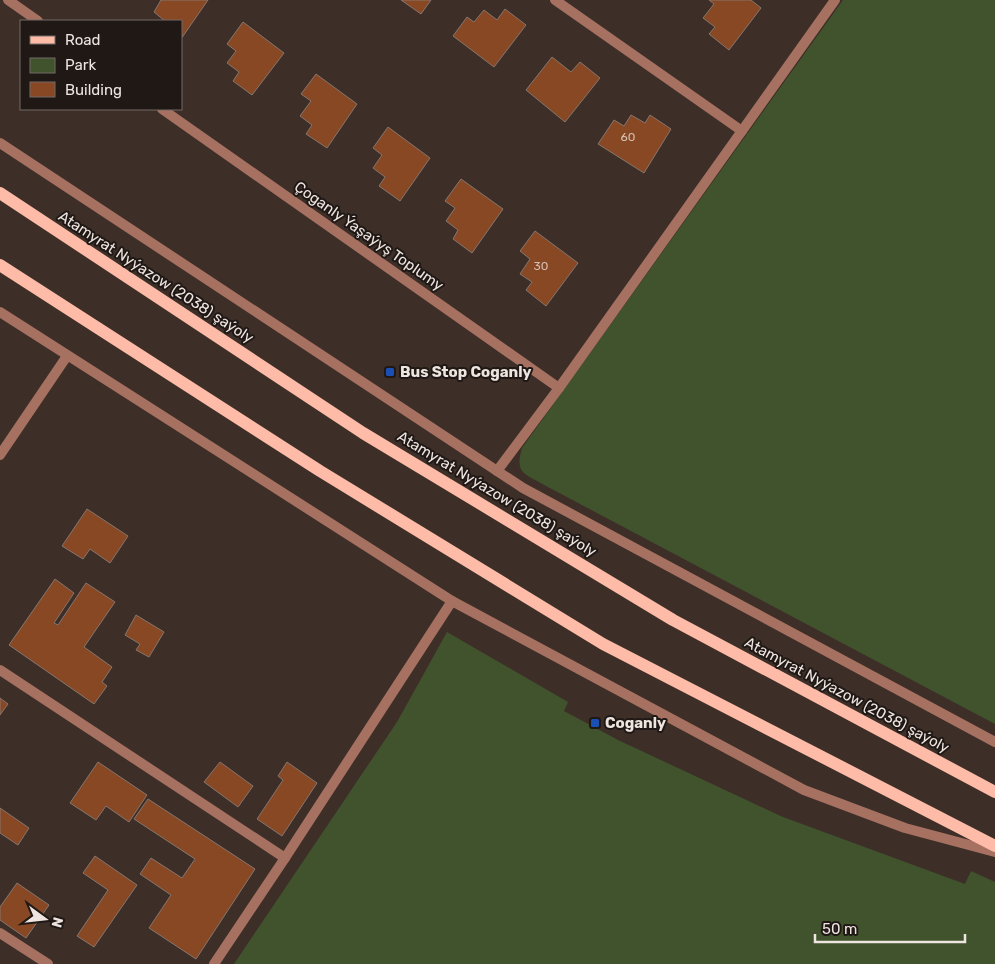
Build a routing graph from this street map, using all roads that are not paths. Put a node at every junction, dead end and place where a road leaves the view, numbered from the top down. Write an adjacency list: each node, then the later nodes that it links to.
1 (8, 0): 4 (street)
2 (555, 0): 6 (street)
3 (836, 0): 6 (street)
4 (37, 20)
5 (163, 110): 12 (street, Çoganly Ýaşaýyş Toplumy)
6 (742, 131): 12 (street)
7 (0, 143): 14 (street)
8 (0, 194): 18 (main road, Atamyrat Nyýazow (2038) şaýoly)
9 (0, 265): 19 (main road)
10 (0, 312): 11 (street)
11 (67, 356): 13 (street); 15 (street)
12 (559, 388): 14 (street)
13 (0, 455)
14 (497, 471): 17 (street)
15 (452, 601): 20 (street); 21 (street)
16 (0, 670): 21 (street)
17 (995, 742)
18 (995, 792)
19 (995, 846)
20 (995, 852)
21 (286, 858): 24 (street)
22 (0, 933): 23 (street)
23 (48, 964)
24 (214, 964)

